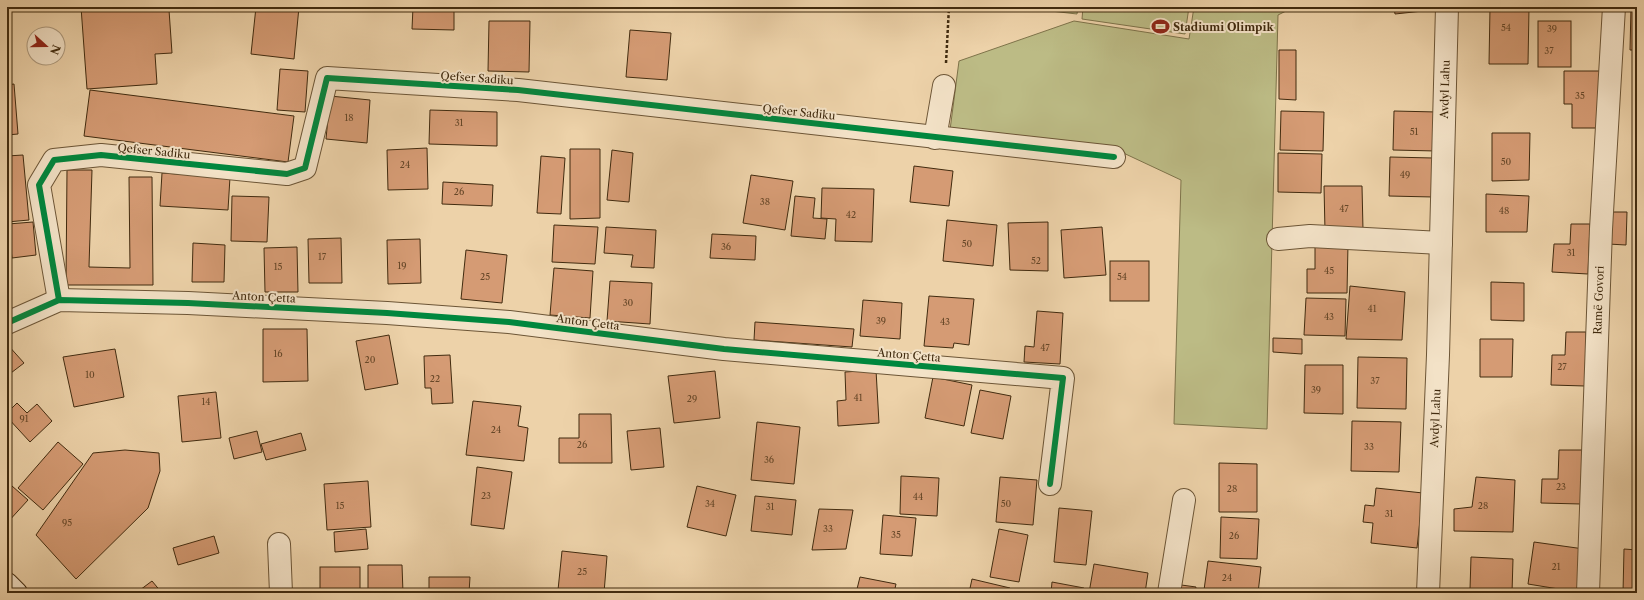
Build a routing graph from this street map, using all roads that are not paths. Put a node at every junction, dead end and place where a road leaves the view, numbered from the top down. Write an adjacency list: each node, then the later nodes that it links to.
1 (1447, 7): 7 (street, Avdyl Lahu)
2 (1614, 7): 18 (street, Ramë Govori)
3 (944, 86): 4 (street)
4 (935, 138): 5 (street, Qefser Sadiku); 8 (street, Qefser Sadiku)
5 (1114, 157)
6 (1278, 239): 7 (street)
7 (1441, 243): 17 (street, Avdyl Lahu)
8 (59, 300): 9 (street, Anton Çetta); 10 (street, Anton Çetta)
9 (7, 323)
10 (1050, 484)
11 (1184, 500): 16 (street)
12 (279, 544): 15 (street)
13 (7, 584): 14 (street)
14 (16, 593)
15 (281, 593)
16 (1169, 593)
17 (1428, 593)
18 (1588, 593)

